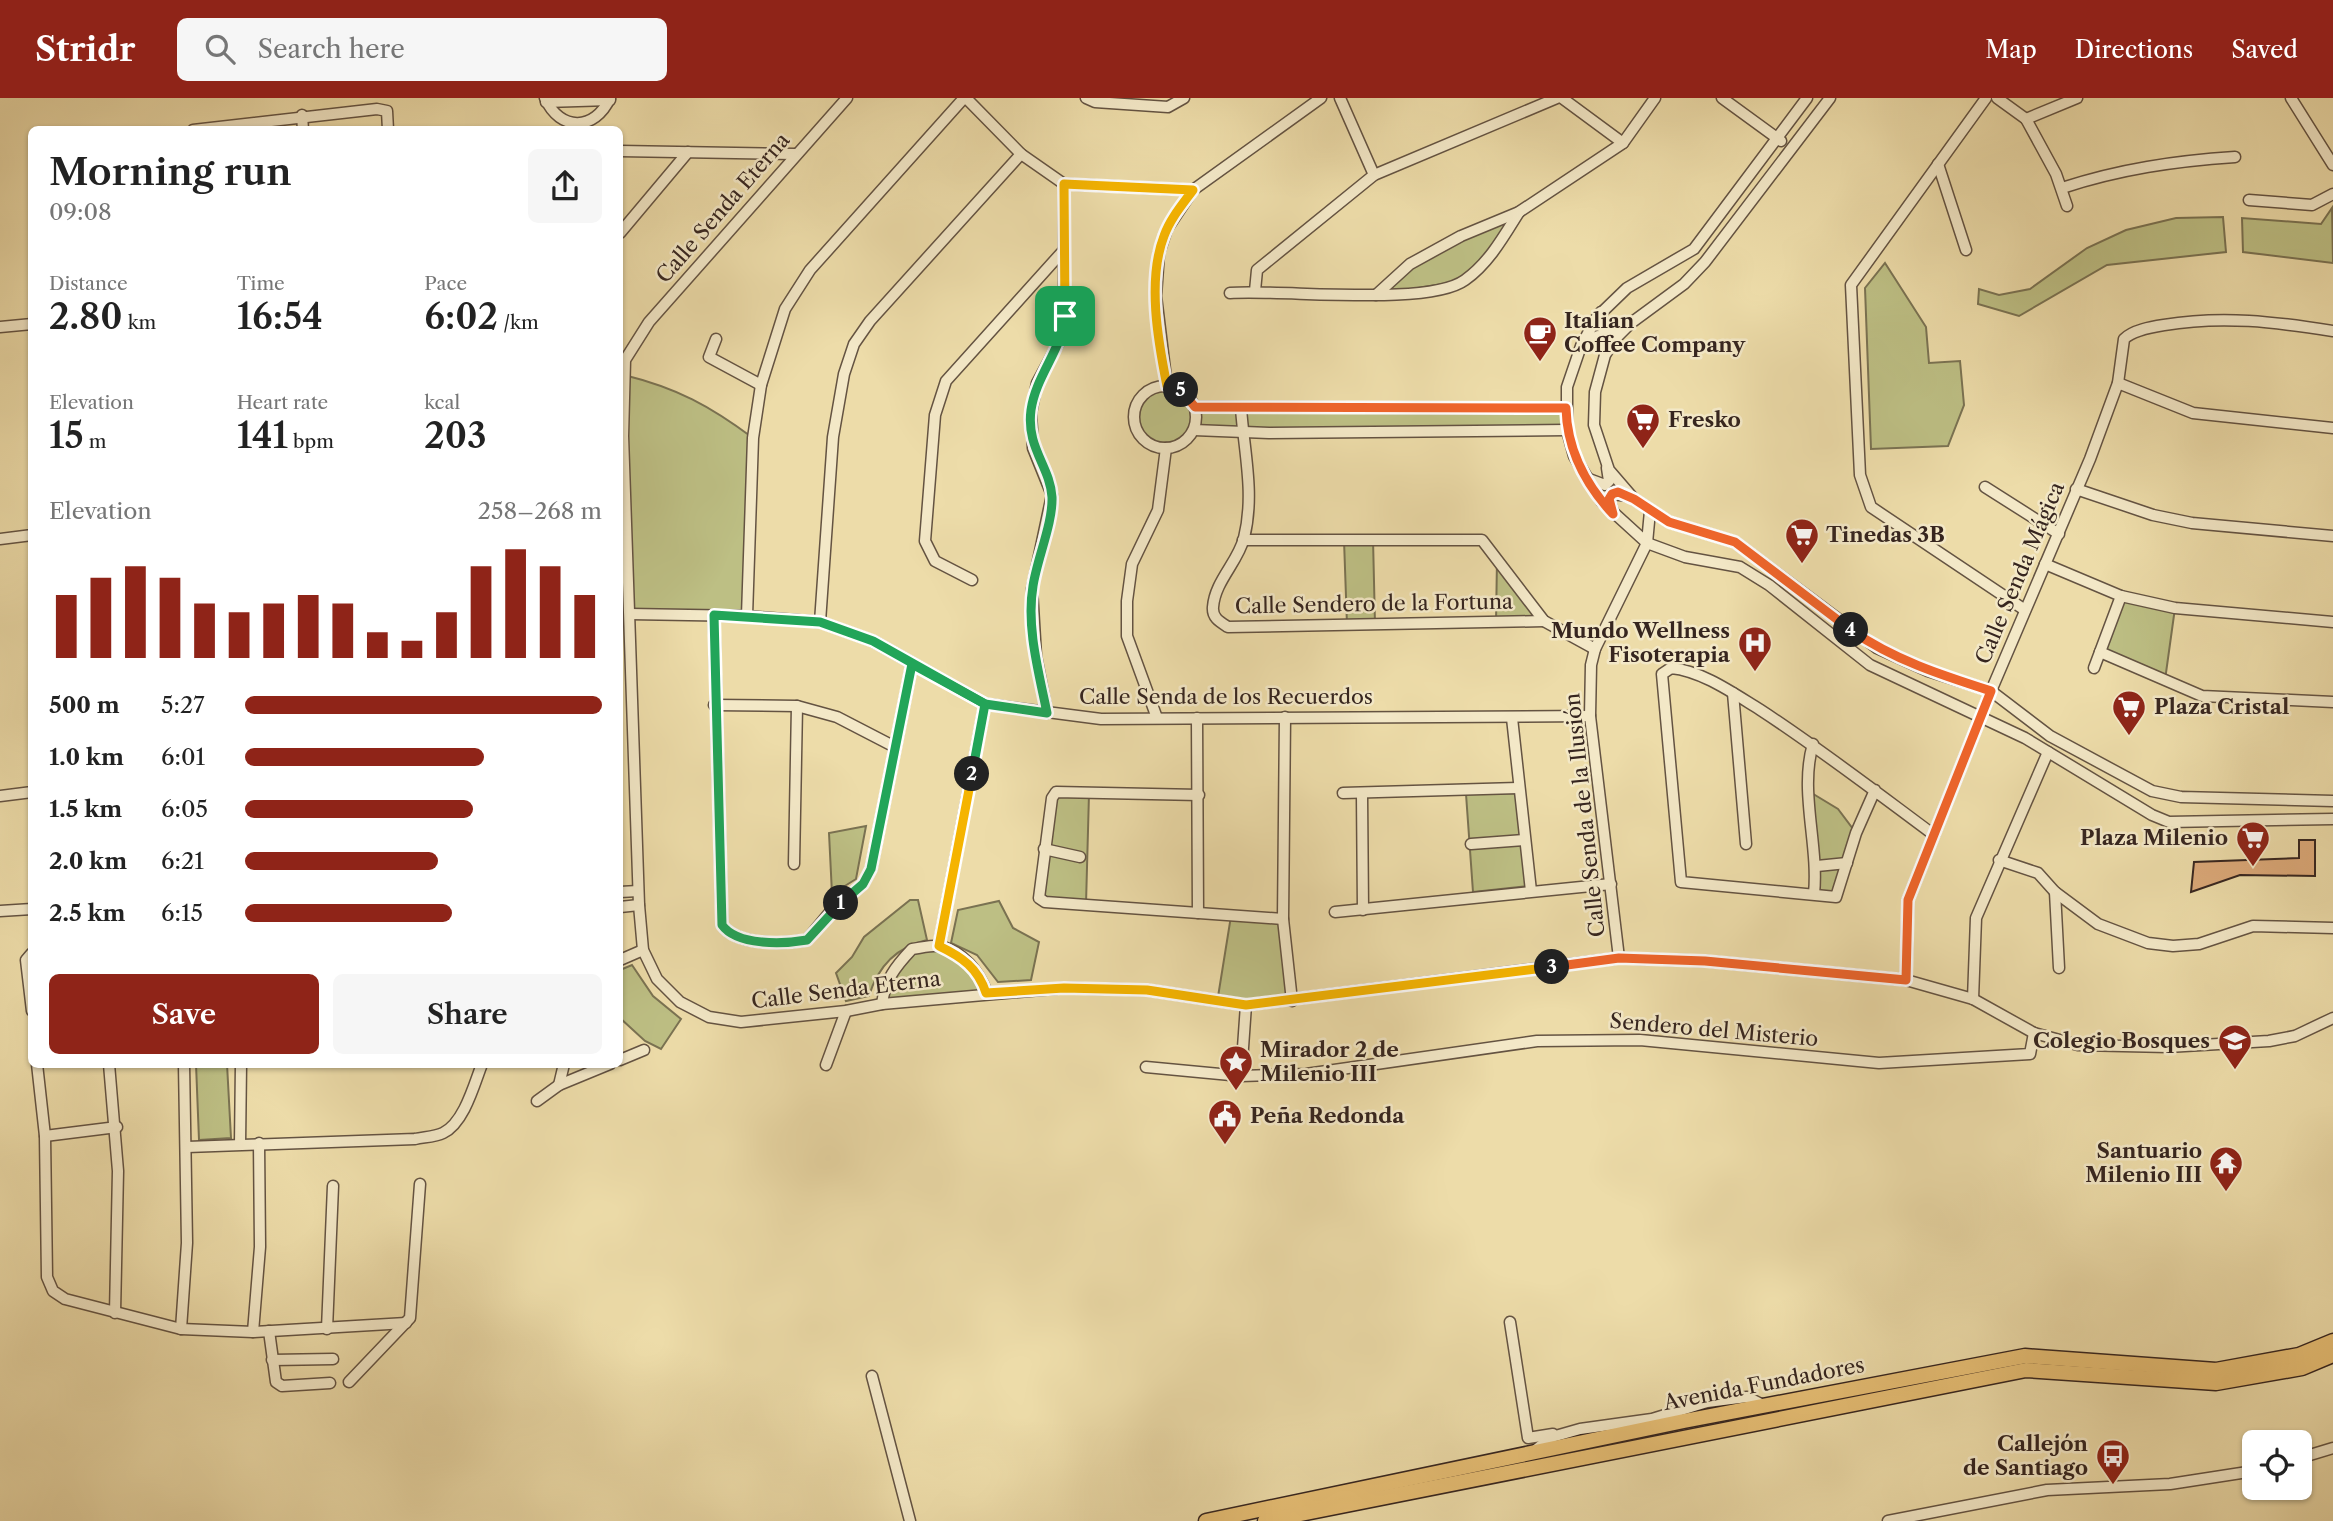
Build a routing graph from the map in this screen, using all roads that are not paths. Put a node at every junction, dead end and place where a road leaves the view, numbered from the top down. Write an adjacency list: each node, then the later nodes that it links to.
1 (847, 98): 32 (street, Calle Senda Eterna)
2 (965, 98): 33 (street); 61 (street)
3 (1086, 98): 4 (street)
4 (1184, 98)
5 (1340, 98): 37 (street)
6 (1557, 98): 37 (street)
7 (1562, 98): 27 (street)
8 (1655, 98): 27 (street)
9 (1722, 98): 26 (street)
10 (1807, 98): 26 (street)
11 (1830, 98): 29 (street)
12 (1986, 98): 35 (street)
13 (1997, 98): 20 (street)
14 (2077, 98): 20 (street)
15 (2291, 98): 28 (street)
16 (610, 99): 18 (street); 25 (street)
17 (1318, 99): 40 (street)
18 (546, 100): 24 (street)
19 (302, 115): 21 (street); 22 (street); 23 (street)
20 (2026, 119): 39 (street)
21 (222, 126)
22 (303, 126)
23 (388, 126)
24 (569, 126): 25 (street)
25 (589, 126)
26 (1778, 139): 29 (street); 51 (street)
27 (1623, 143): 44 (street)
28 (2329, 147): 36 (street)
29 (1792, 149): 53 (street)
30 (623, 151): 31 (street)
31 (688, 152): 32 (street); 45 (street)
32 (795, 154): 59 (street, Calle Senda Eterna)
33 (1021, 154): 38 (street); 95 (street)
34 (2235, 157): 39 (street)
35 (1938, 164): 46 (street); 90 (street)
36 (2333, 165)
37 (1374, 175): 48 (street)
38 (1064, 184): 40 (street); 47 (street)
39 (2062, 188): 43 (street)
40 (1193, 190): 62 (street)
41 (2333, 194): 42 (street)
42 (2249, 200)
43 (2067, 206)
44 (1519, 212): 50 (street); 50 (street)
45 (623, 229)
46 (1966, 250)
47 (1063, 251): 88 (street); 107 (street)
48 (1255, 291): 49 (street); 50 (street)
49 (1230, 293)
50 (1376, 295)
51 (1601, 312): 53 (street); 57 (street)
52 (28, 324): 54 (street)
53 (1628, 325): 58 (street)
54 (0, 327)
55 (2333, 331): 60 (street, Calle Senda Mágica)
56 (716, 339): 61 (street)
57 (1581, 346): 58 (street); 66 (street)
58 (1605, 356): 73 (street)
59 (623, 358)
60 (2118, 383): 67 (street); 76 (street, Calle Senda Mágica)
61 (761, 385): 92 (street)
62 (1167, 386): 63 (street); 72 (street)
63 (1195, 407): 64 (street); 68 (street)
64 (1241, 408): 65 (street); 71 (street, Calle Sendero de la Fortuna)
65 (1412, 408): 66 (street); 70 (street)
66 (1566, 408): 69 (street)
67 (2333, 428)
68 (1194, 430): 71 (street); 72 (street)
69 (1567, 430): 70 (street); 74 (street)
70 (1411, 431): 71 (street)
71 (1242, 433): 85 (street, Calle Sendero de la Fortuna)
72 (1166, 448): 110 (street)
73 (1605, 461): 74 (street); 77 (street)
74 (1584, 475): 80 (street)
75 (1985, 487): 81 (street)
76 (2077, 489): 81 (street, Calle Senda Mágica); 83 (street)
77 (1634, 499): 79 (street); 80 (street)
78 (623, 510): 94 (street, Calle Senda Eterna)
79 (1650, 512): 86 (street, Calle Senda de la Ilusión); 101 (street)
80 (1613, 514): 86 (street)
81 (2059, 534): 87 (street, Calle Senda Mágica)
82 (28, 536): 84 (street)
83 (2333, 536)
84 (0, 539)
85 (1243, 540): 93 (street); 93 (street, Calle Sendero de la Fortuna)
86 (1647, 543): 97 (street, Calle Senda de la Ilusión); 113 (street)
87 (2045, 564): 89 (street); 90 (street, Calle Senda Mágica)
88 (972, 580)
89 (2121, 596): 96 (street); 98 (street)
90 (2025, 610): 101 (street, Calle Senda Mágica)
91 (714, 615): 92 (street, Calle Senda de los Recuerdos); 94 (street, Calle Senda de los Recuerdos); 105 (street)
92 (747, 616): 95 (street, Calle Senda de los Recuerdos)
93 (1544, 621): 97 (street)
94 (626, 622): 137 (street, Calle Senda Eterna)
95 (820, 622): 99 (street, Calle Senda de los Recuerdos)
96 (2333, 622)
97 (1595, 649): 108 (street, Calle Senda de la Ilusión)
98 (2100, 652): 100 (street); 103 (street)
99 (912, 664): 104 (street, Calle Senda de los Recuerdos); 115 (street)
100 (2094, 668)
101 (1991, 691): 113 (street, Calle Senda Mágica); 124 (street)
102 (1732, 693): 114 (street); 129 (street); 141 (street)
103 (2333, 702)
104 (985, 704): 107 (street, Calle Senda de los Recuerdos); 151 (street)
105 (714, 705): 106 (street); 115 (street)
106 (797, 706): 115 (street); 134 (street)
107 (1047, 713): 110 (street, Calle Senda de los Recuerdos)
108 (1590, 716): 112 (street, Calle Senda de los Recuerdos); 136 (street, Calle Senda de la Ilusión)
109 (1286, 717): 111 (street, Calle Senda de los Recuerdos); 112 (street, Calle Senda de los Recuerdos); 149 (street)
110 (1157, 718): 111 (street, Calle Senda de los Recuerdos)
111 (1197, 718): 122 (street)
112 (1512, 718): 117 (street)
113 (1980, 718): 116 (street); 126 (street, Calle Senda Mágica)
114 (1813, 744): 118 (street); 135 (street)
115 (895, 747)
116 (2048, 752): 125 (street); 132 (street)
117 (1518, 789): 121 (street); 127 (street)
118 (1875, 790): 126 (street); 133 (street)
119 (28, 792): 123 (street)
120 (1343, 793): 121 (street)
121 (1362, 794): 145 (street)
122 (1199, 795): 130 (street); 148 (street)
123 (0, 796)
124 (2333, 801)
125 (2333, 819)
126 (1934, 835): 156 (street, Calle Senda Mágica)
127 (1524, 840): 128 (street); 138 (street)
128 (1471, 844)
129 (1746, 844)
130 (1044, 849): 131 (street); 148 (street)
131 (1080, 857)
132 (1998, 860): 140 (street); 158 (street)
133 (1847, 863): 135 (street); 141 (street)
134 (794, 864)
135 (1817, 866): 141 (street)
136 (1611, 884): 138 (street); 153 (street, Calle Senda de la Ilusión)
137 (638, 891): 139 (street); 142 (street, Calle Senda Eterna)
138 (1531, 891): 145 (street)
139 (623, 892)
140 (2055, 892): 150 (street); 155 (street)
141 (1814, 894)
142 (639, 905): 143 (street); 152 (street, Calle Senda Eterna)
143 (623, 906)
144 (28, 909): 146 (street)
145 (1363, 910): 147 (street)
146 (0, 911)
147 (1335, 912)
148 (1198, 913): 149 (street)
149 (1283, 919): 159 (street)
150 (2333, 928)
151 (939, 946): 157 (street); 160 (street)
152 (643, 950): 154 (street); 162 (street, Calle Senda Eterna)
153 (1619, 958): 156 (street, Calle Senda Eterna); 159 (street, Calle Senda Eterna)
154 (623, 959)
155 (2059, 968)
156 (1906, 980): 158 (street, Calle Senda Eterna)
157 (986, 993): 160 (street, Calle Senda Eterna); 161 (street, Calle Senda Eterna)
158 (1973, 999): 164 (street, Calle Senda Eterna)
159 (1292, 1001): 161 (street, Calle Senda Eterna)
160 (882, 1004): 162 (street, Calle Senda Eterna)
161 (1246, 1005): 176 (street)
162 (846, 1012): 167 (street)
163 (2333, 1018): 164 (street, Calle Senda Eterna)
164 (2034, 1033): 176 (street, Sendero del Misterio)
165 (644, 1050): 166 (street)
166 (623, 1059)
167 (826, 1065)
168 (1146, 1067): 176 (street, Sendero del Misterio)
169 (37, 1068): 180 (street)
170 (110, 1068): 179 (street)
171 (184, 1068): 183 (street)
172 (241, 1068): 182 (street)
173 (480, 1068): 181 (street)
174 (563, 1068): 177 (street)
175 (601, 1068): 177 (street)
176 (1241, 1076)
177 (559, 1086): 178 (street)
178 (537, 1101)
179 (117, 1127): 180 (street); 186 (street)
180 (45, 1136): 186 (street)
181 (259, 1143): 182 (street); 192 (street)
182 (240, 1144): 183 (street)
183 (187, 1147): 189 (street)
184 (420, 1184): 188 (street)
185 (333, 1186): 190 (street)
186 (115, 1313): 189 (street)
187 (1510, 1322): 201 (street)
188 (406, 1323): 190 (street); 198 (street)
189 (181, 1329): 192 (street)
190 (327, 1329): 191 (street)
191 (269, 1331): 192 (street); 196 (street)
192 (253, 1332)
193 (2333, 1341): 200 (main road, Avenida Fundadores)
194 (2333, 1355): 208 (main road, Avenida Fundadores)
195 (333, 1359): 196 (street)
196 (272, 1360): 199 (street)
197 (872, 1376): 206 (street)
198 (349, 1382)
199 (330, 1384)
200 (1765, 1406): 201 (street); 203 (main road, Avenida Fundadores)
201 (1580, 1429): 203 (street)
202 (2333, 1448): 204 (street)
203 (1533, 1452): 207 (main road, Avenida Fundadores)
204 (2312, 1454)
205 (2242, 1473): 209 (street)
206 (910, 1521)
207 (1206, 1521)
208 (1265, 1521)
209 (1888, 1521)

